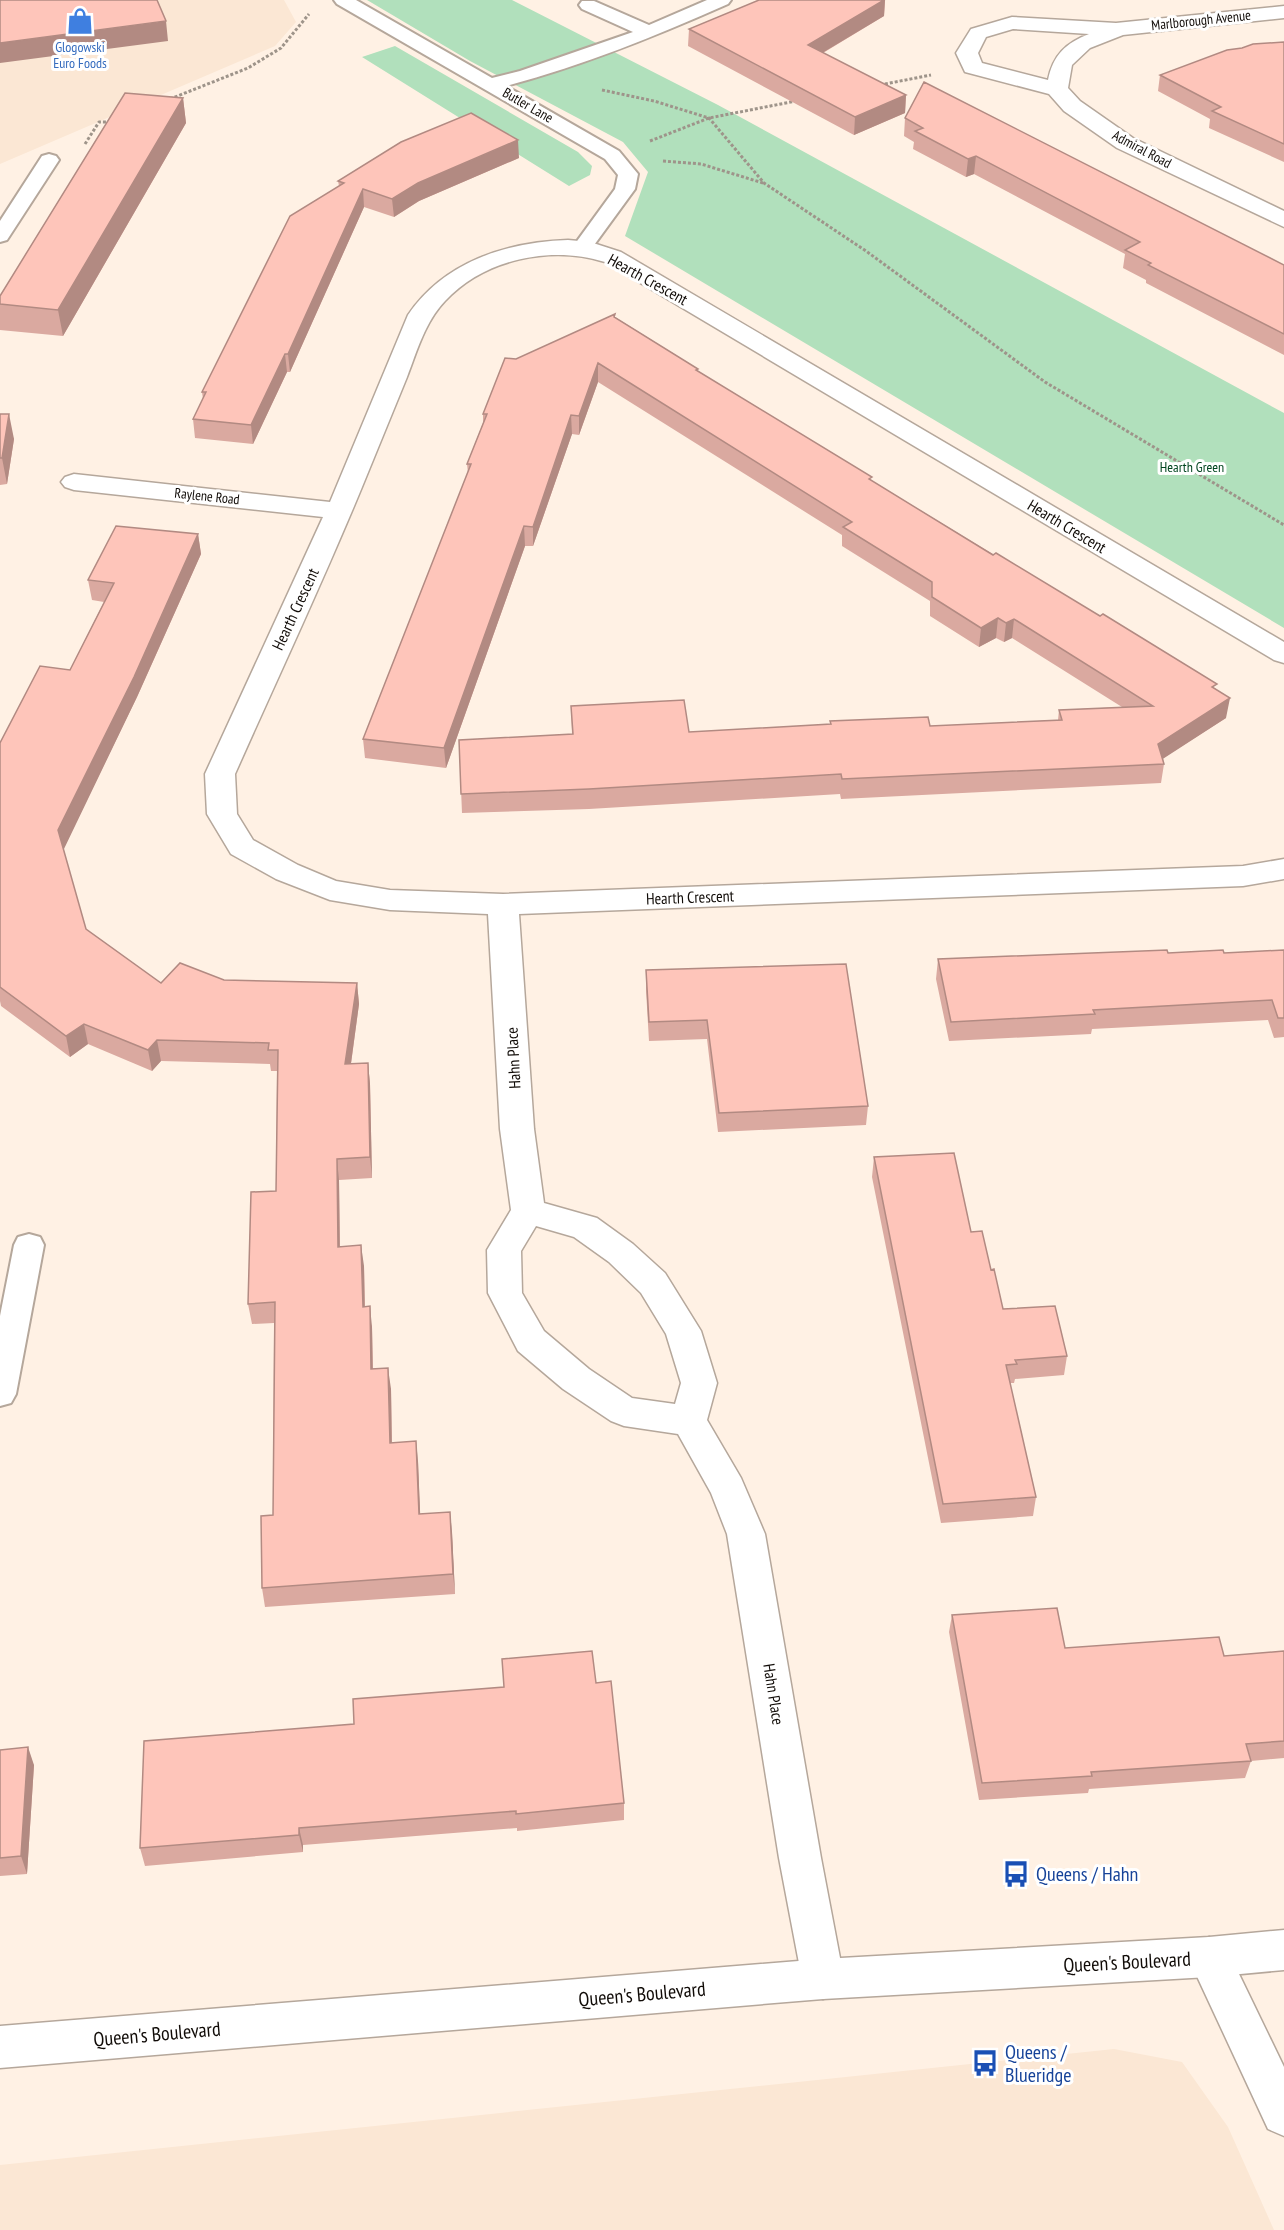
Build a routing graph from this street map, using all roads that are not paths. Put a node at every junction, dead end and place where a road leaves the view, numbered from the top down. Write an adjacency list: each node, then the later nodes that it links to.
1 (344, 0): 7 (lane, Butler Lane)
2 (722, 0): 6 (lane)
3 (588, 4): 6 (lane)
4 (1284, 12): 5 (street, Marlborough Avenue)
5 (1119, 29): 8 (street, Marlborough Avenue); 8 (street, Marlborough Avenue)
6 (649, 32): 7 (lane)
7 (492, 84): 12 (lane, Butler Lane)
8 (1057, 89): 10 (street, Admiral Road)
9 (49, 160): 11 (lane)
10 (1284, 220)
11 (0, 236)
12 (582, 248): 14 (street, Hearth Crescent); 15 (street, Hearth Crescent)
13 (74, 482): 14 (street, Raylene Road)
14 (339, 511): 17 (street, Hearth Crescent)
15 (1284, 654)
16 (1284, 869): 17 (street, Hearth Crescent)
17 (503, 904): 18 (street, Hahn Place)
18 (528, 1211): 22 (street); 22 (street)
19 (30, 1245): 20 (lane)
20 (3, 1357): 21 (lane)
21 (0, 1394)
22 (689, 1421): 25 (street, Hahn Place)
23 (1284, 1950): 24 (street, Queen's Boulevard)
24 (1209, 1957): 25 (street, Queen's Boulevard); 27 (street)
25 (824, 1979): 26 (street, Queen's Boulevard)
26 (0, 2047)
27 (1284, 2114)

